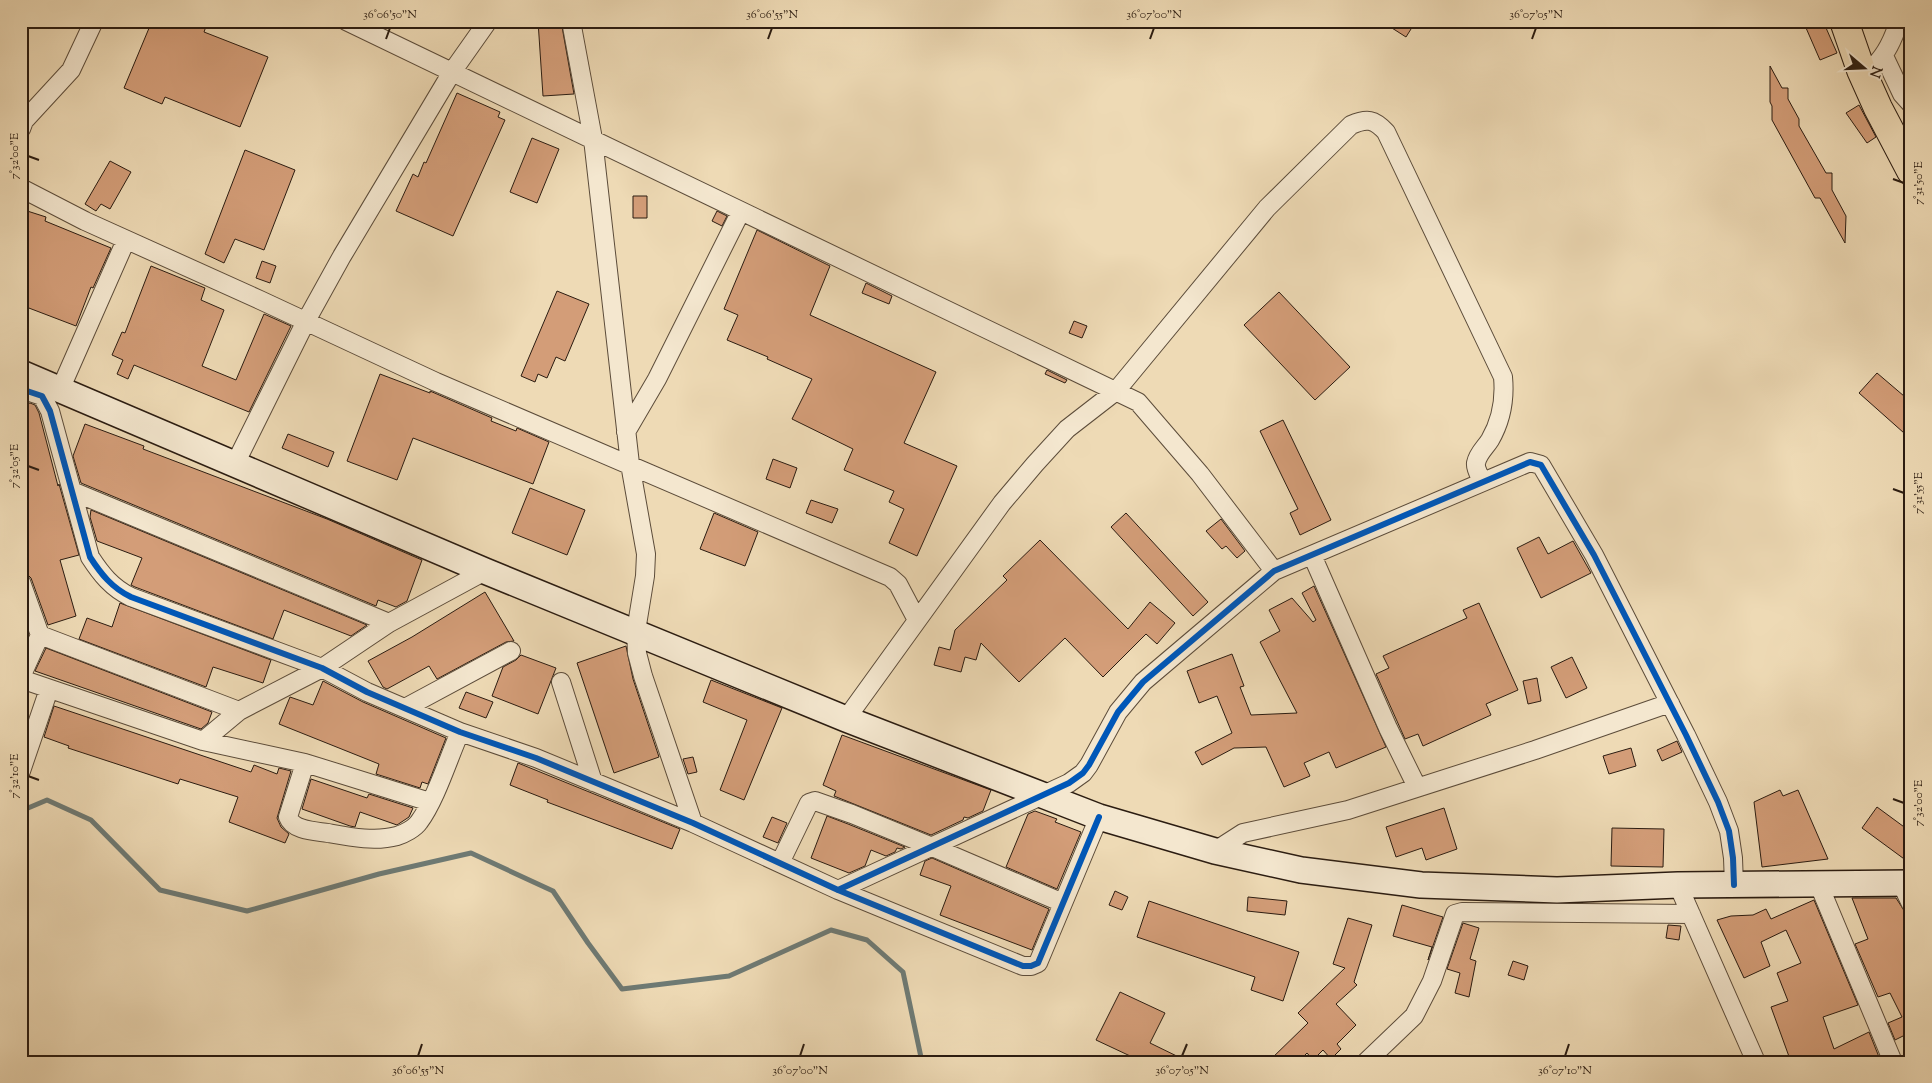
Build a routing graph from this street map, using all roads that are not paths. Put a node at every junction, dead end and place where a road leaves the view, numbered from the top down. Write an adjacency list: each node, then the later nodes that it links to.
1 (94, 21): 11 (street)
2 (346, 21): 9 (street)
3 (488, 21): 9 (street)
4 (571, 21): 13 (street)
5 (1844, 21): 14 (main road)
6 (1859, 21): 8 (main road)
7 (1899, 21): 8 (street)
8 (1879, 61): 10 (street); 12 (main road)
9 (452, 72): 13 (street); 18 (street)
10 (1911, 104)
11 (21, 128)
12 (1911, 137)
13 (593, 140): 16 (street); 23 (street)
14 (1911, 171)
15 (21, 188): 17 (street)
16 (741, 211): 22 (street); 23 (street)
17 (126, 240): 18 (street); 21 (street)
18 (306, 321): 24 (street); 25 (street)
19 (21, 373): 21 (main road)
20 (21, 388): 27 (street)
21 (60, 390): 24 (main road)
22 (1116, 391): 26 (street); 30 (street); 32 (street)
23 (626, 432): 25 (street)
24 (235, 464): 29 (main road)
25 (630, 464): 32 (street); 34 (street)
26 (1482, 481): 28 (street); 41 (street)
27 (72, 491): 33 (street); 37 (street)
28 (1312, 554): 30 (street); 50 (street)
29 (485, 571): 33 (street); 34 (main road)
30 (1274, 571): 51 (street)
31 (21, 582): 35 (street)
32 (917, 620): 44 (street)
33 (389, 623): 37 (street)
34 (636, 631): 44 (main road); 54 (street)
35 (40, 635): 38 (street); 43 (street)
36 (511, 651): 42 (street)
37 (322, 668): 42 (street); 43 (street)
38 (21, 678): 40 (street)
39 (561, 682): 49 (street)
40 (49, 689): 46 (street); 48 (street)
41 (1670, 703): 50 (street); 59 (street)
42 (405, 708): 45 (street)
43 (239, 711): 46 (street)
44 (846, 719): 51 (main road)
45 (460, 732): 49 (street); 52 (street)
46 (203, 741): 47 (street)
47 (305, 763): 52 (street); 52 (street)
48 (21, 770)
49 (594, 782): 54 (street)
50 (1417, 787): 56 (street)
51 (1041, 796): 53 (main road); 55 (street)
52 (430, 802)
53 (1099, 818): 56 (main road); 63 (street)
54 (693, 823): 57 (street)
55 (930, 846): 57 (street); 61 (street); 63 (street)
56 (1215, 851): 58 (main road)
57 (780, 864): 61 (street)
58 (1678, 885): 59 (main road); 64 (street)
59 (1734, 885): 60 (main road)
60 (1819, 885): 62 (main road); 67 (street)
61 (838, 890): 63 (street)
62 (1908, 890)
63 (1063, 904)
64 (1691, 914): 65 (street); 66 (street)
65 (1366, 1062)
66 (1756, 1062)
67 (1893, 1062)

